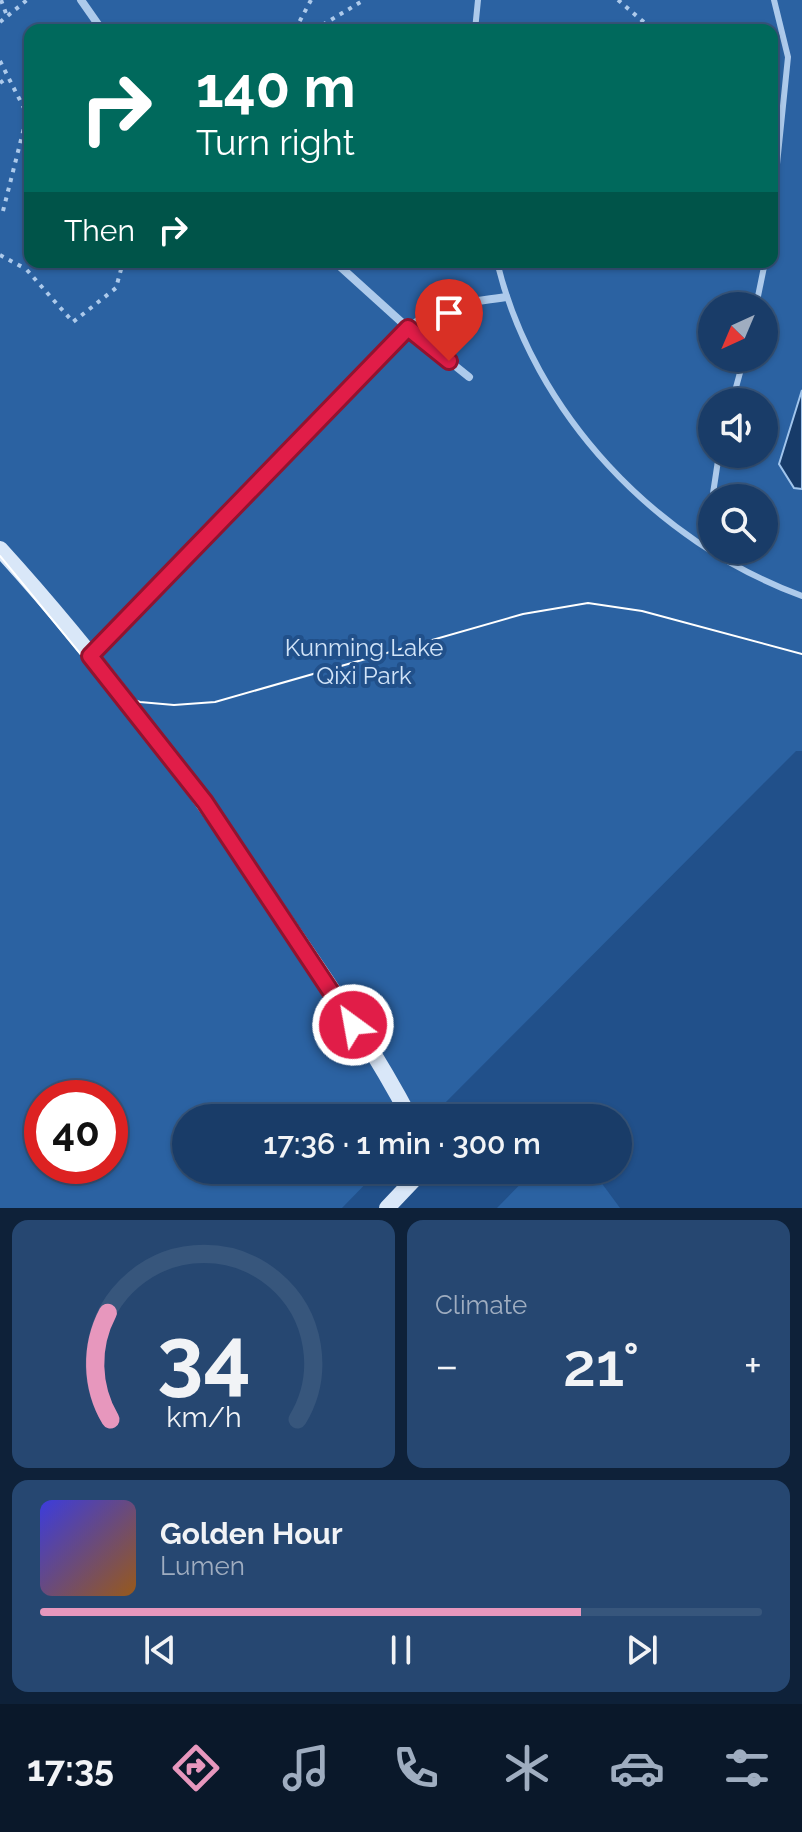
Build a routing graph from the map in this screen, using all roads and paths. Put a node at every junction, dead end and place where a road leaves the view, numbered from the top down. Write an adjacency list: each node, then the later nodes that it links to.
1 (1, 0): 9 (path)
2 (27, 0): 9 (path)
3 (81, 0): 11 (street)
4 (311, 0): 12 (path)
5 (364, 0): 13 (path)
6 (478, 0): 14 (lane)
7 (618, 0): 15 (path)
8 (774, 0): 21 (lane)
9 (7, 16): 10 (path)
10 (0, 22)
11 (98, 24)
12 (298, 24)
13 (324, 24)
14 (476, 24)
15 (646, 24)
16 (0, 61): 17 (path)
17 (8, 77): 18 (path); 19 (path)
18 (0, 83)
19 (24, 107)
20 (24, 133): 22 (path)
21 (778, 154)
22 (1, 211)
23 (0, 255): 24 (path)
24 (24, 268)
25 (121, 268): 29 (path)
26 (342, 268): 32 (street)
27 (499, 268): 31 (lane)
28 (764, 268): 30 (lane)
29 (26, 269)
30 (759, 292)
31 (506, 297): 32 (street); 34 (lane)
32 (408, 328): 33 (street); 38 (street)
33 (469, 377)
34 (698, 541)
35 (0, 549): 38 (street)
36 (734, 564): 37 (lane)
37 (802, 596)
38 (90, 656): 39 (street)
39 (401, 1104)
40 (410, 1184): 41 (street)
41 (387, 1208)

